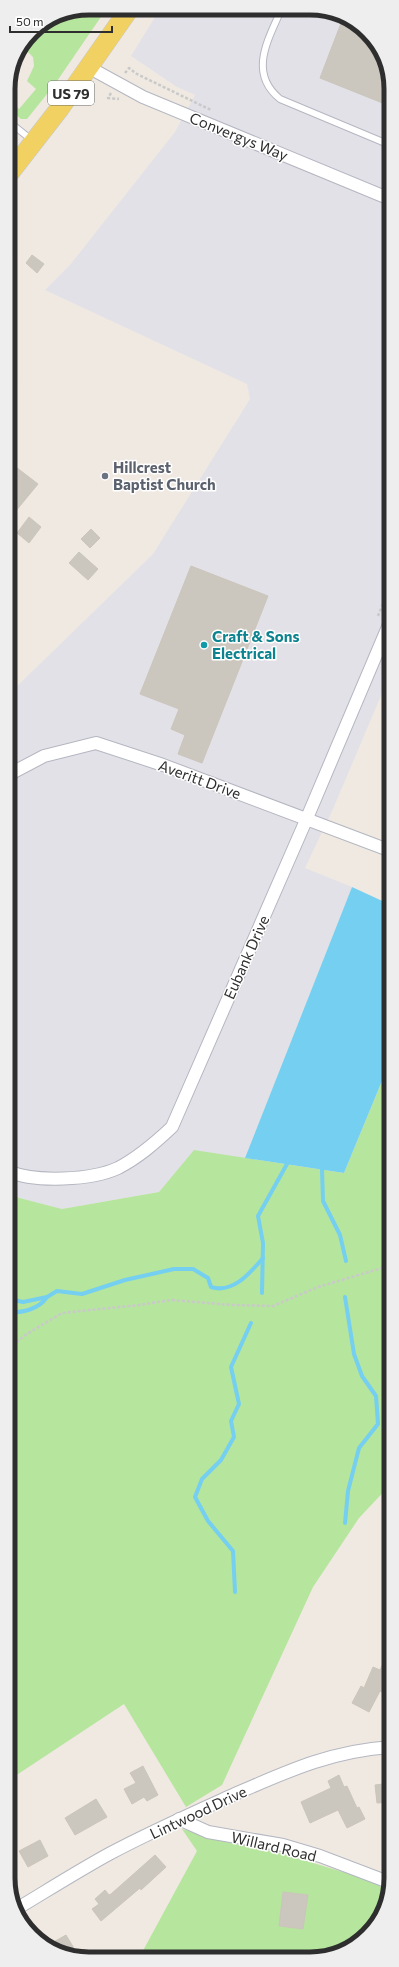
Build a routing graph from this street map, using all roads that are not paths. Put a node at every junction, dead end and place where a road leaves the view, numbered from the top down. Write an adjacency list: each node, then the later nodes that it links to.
1 (125, 15): 3 (main road, US 79)
2 (279, 15): 6 (lane)
3 (90, 68): 5 (main road, US 79); 8 (street, Convergys Way)
4 (15, 127): 5 (lane)
5 (34, 142): 7 (main road, US 79)
6 (384, 142)
7 (15, 166)
8 (384, 197)
9 (384, 636): 11 (street, Eubank Drive)
10 (15, 771): 11 (street, Averitt Drive)
11 (307, 818): 12 (street, Averitt Drive); 13 (street, Eubank Drive)
12 (384, 848)
13 (15, 1173)
14 (384, 1748): 15 (street, Lintwood Drive)
15 (179, 1819): 16 (street, Willard Road); 17 (street, Lintwood Drive)
16 (384, 1880)
17 (21, 1906)

